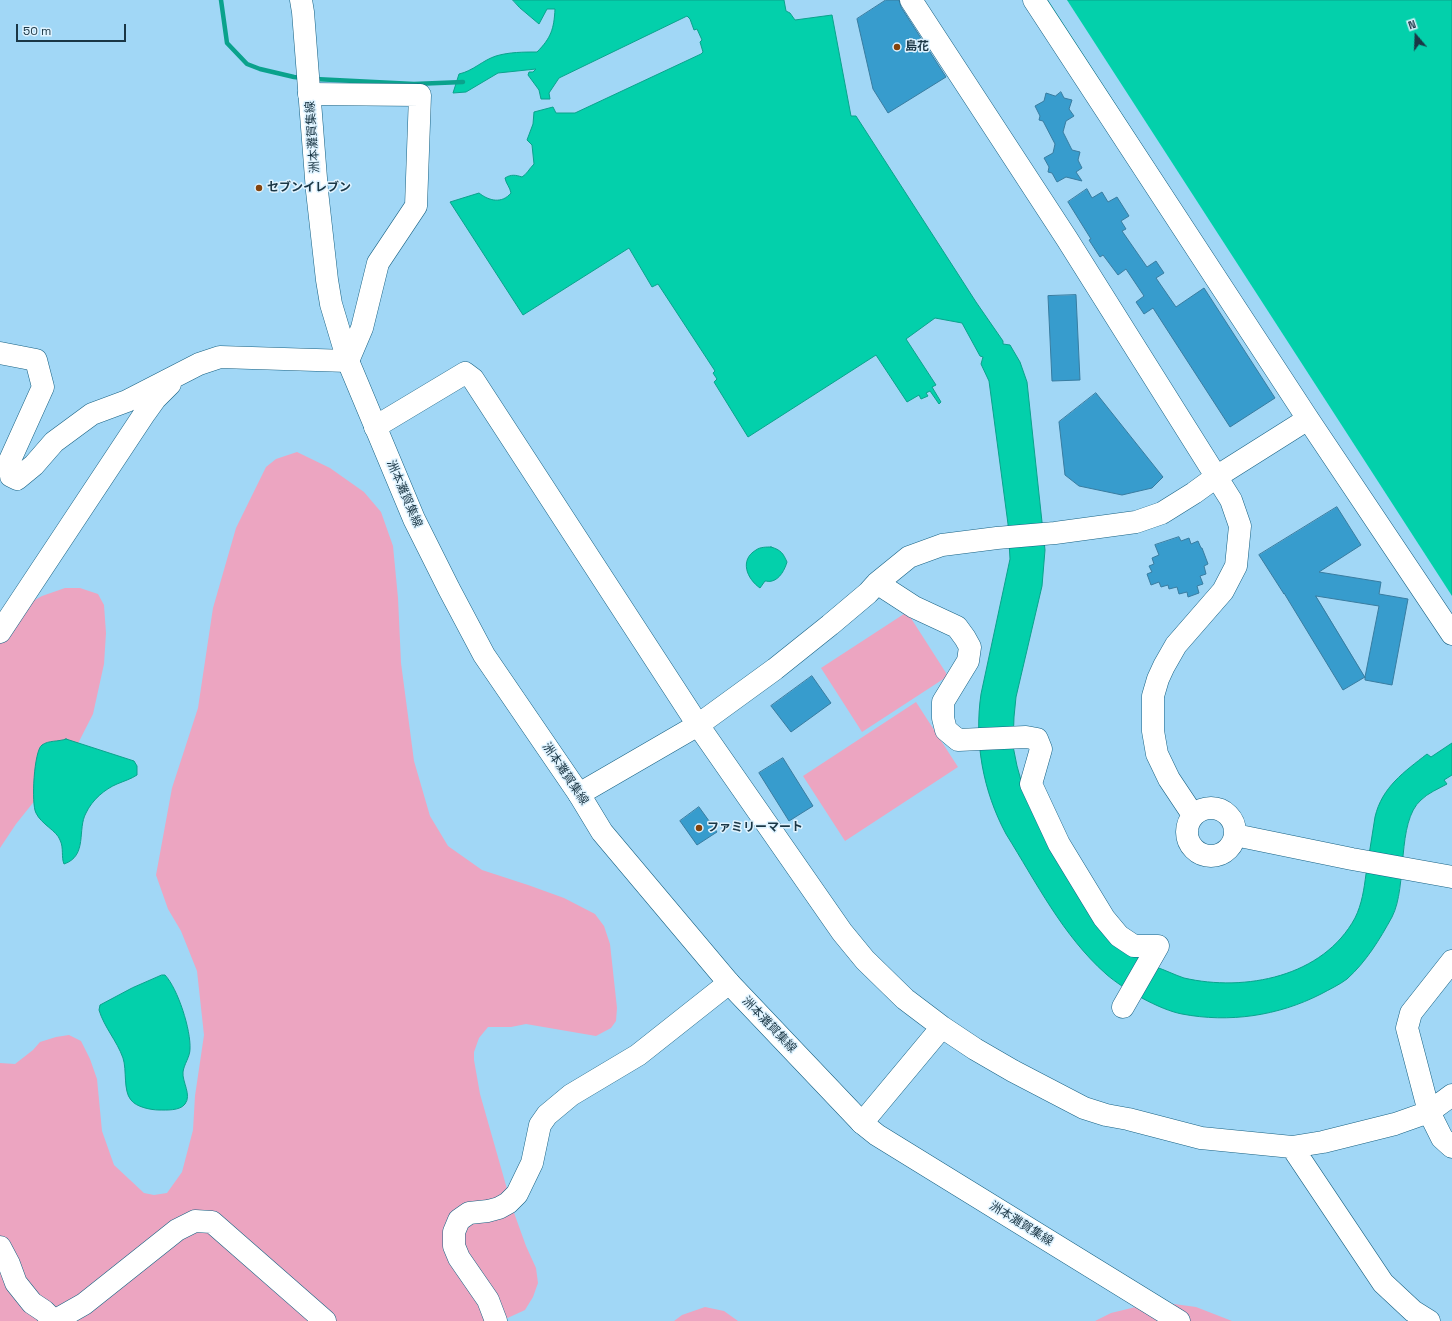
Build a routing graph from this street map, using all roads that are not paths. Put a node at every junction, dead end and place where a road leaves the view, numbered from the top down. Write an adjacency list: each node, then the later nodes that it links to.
1 (301, 0): 4 (street, 洲本灘賀集線)
2 (911, 0): 10 (street)
3 (1034, 0): 8 (street)
4 (308, 83): 6 (street, 洲本灘賀集線); 6 (street)
5 (0, 353): 7 (street)
6 (348, 360): 7 (street); 9 (street, 洲本灘賀集線)
7 (182, 372): 12 (street)
8 (1308, 420): 10 (street); 13 (street)
9 (376, 427): 14 (street); 15 (street, 洲本灘賀集線)
10 (1216, 477): 11 (street); 16 (street)
11 (878, 583): 14 (street); 21 (street)
12 (0, 632)
13 (1452, 634)
14 (698, 725): 15 (street); 22 (street)
15 (579, 794): 20 (street, 洲本灘賀集線)
16 (1193, 815): 17 (street); 17 (street)
17 (1235, 835): 18 (street)
18 (1452, 877)
19 (1452, 960): 24 (street)
20 (729, 983): 25 (street, 洲本灘賀集線); 31 (street)
21 (1123, 1007)
22 (942, 1027): 25 (street); 26 (street)
23 (1452, 1095): 24 (street)
24 (1429, 1112): 26 (street); 27 (street)
25 (862, 1123): 32 (street, 洲本灘賀集線)
26 (1292, 1147): 33 (street)
27 (1452, 1147)
28 (0, 1247): 29 (street)
29 (54, 1321): 30 (street)
30 (325, 1321)
31 (496, 1321)
32 (1179, 1321)
33 (1429, 1321)

